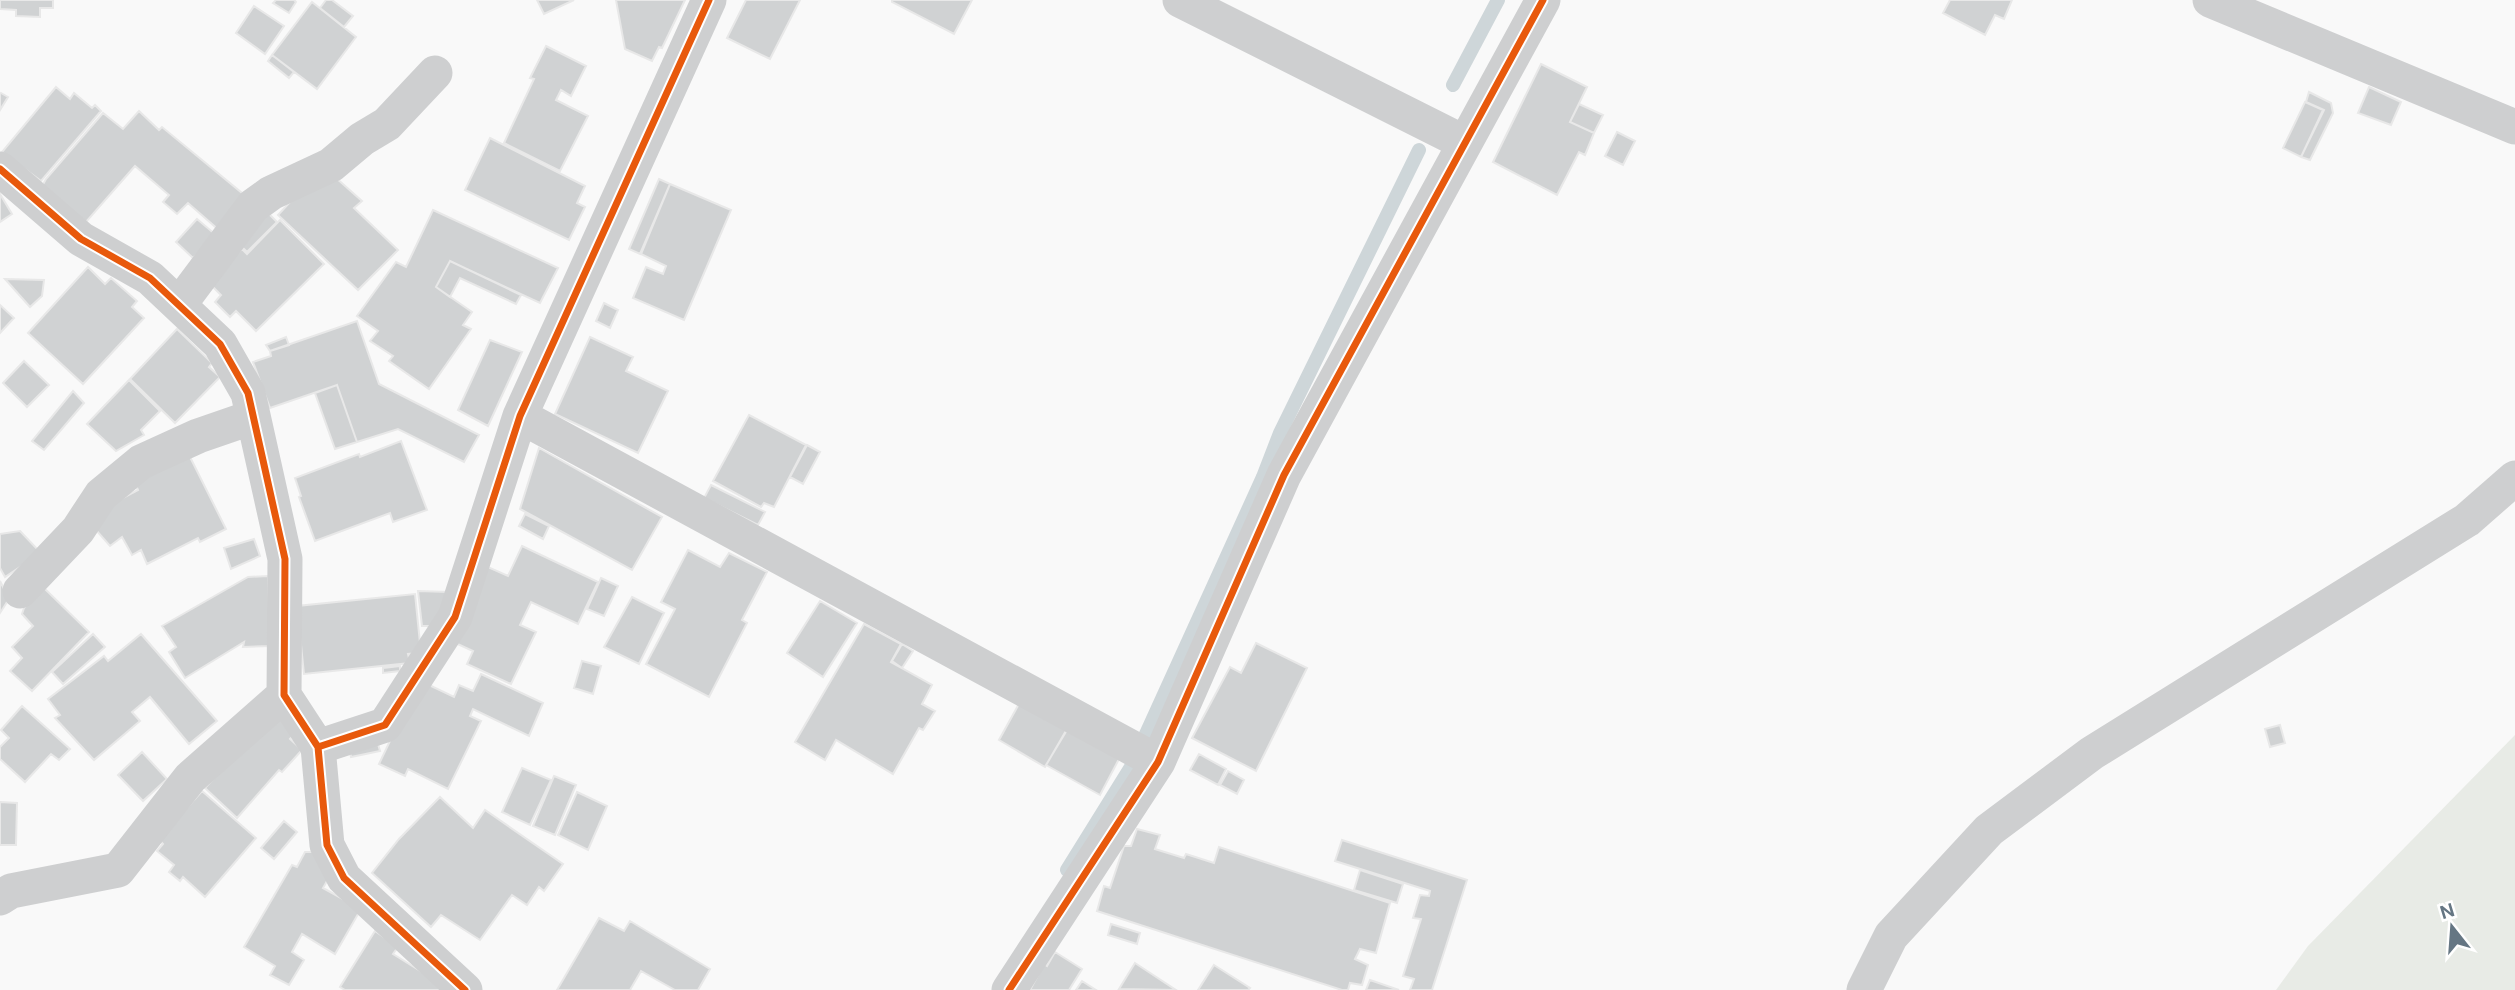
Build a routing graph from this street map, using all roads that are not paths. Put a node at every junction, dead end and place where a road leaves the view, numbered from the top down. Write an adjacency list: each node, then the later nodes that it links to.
1 (709, 0): 11 (street)
2 (1180, 0): 7 (street)
3 (1543, 0): 7 (street)
4 (2210, 0): 6 (street)
5 (435, 73): 9 (street)
6 (2515, 127)
7 (1464, 142): 16 (street)
8 (0, 169): 9 (street)
9 (179, 305): 10 (street)
10 (253, 416): 13 (street); 14 (street)
11 (520, 416): 15 (street); 16 (street)
12 (2515, 478): 20 (street)
13 (20, 591)
14 (284, 695): 15 (street); 17 (street)
15 (318, 747): 18 (street)
16 (1143, 754): 19 (street)
17 (0, 898)
18 (465, 990)
19 (1009, 990)
20 (1864, 990)

